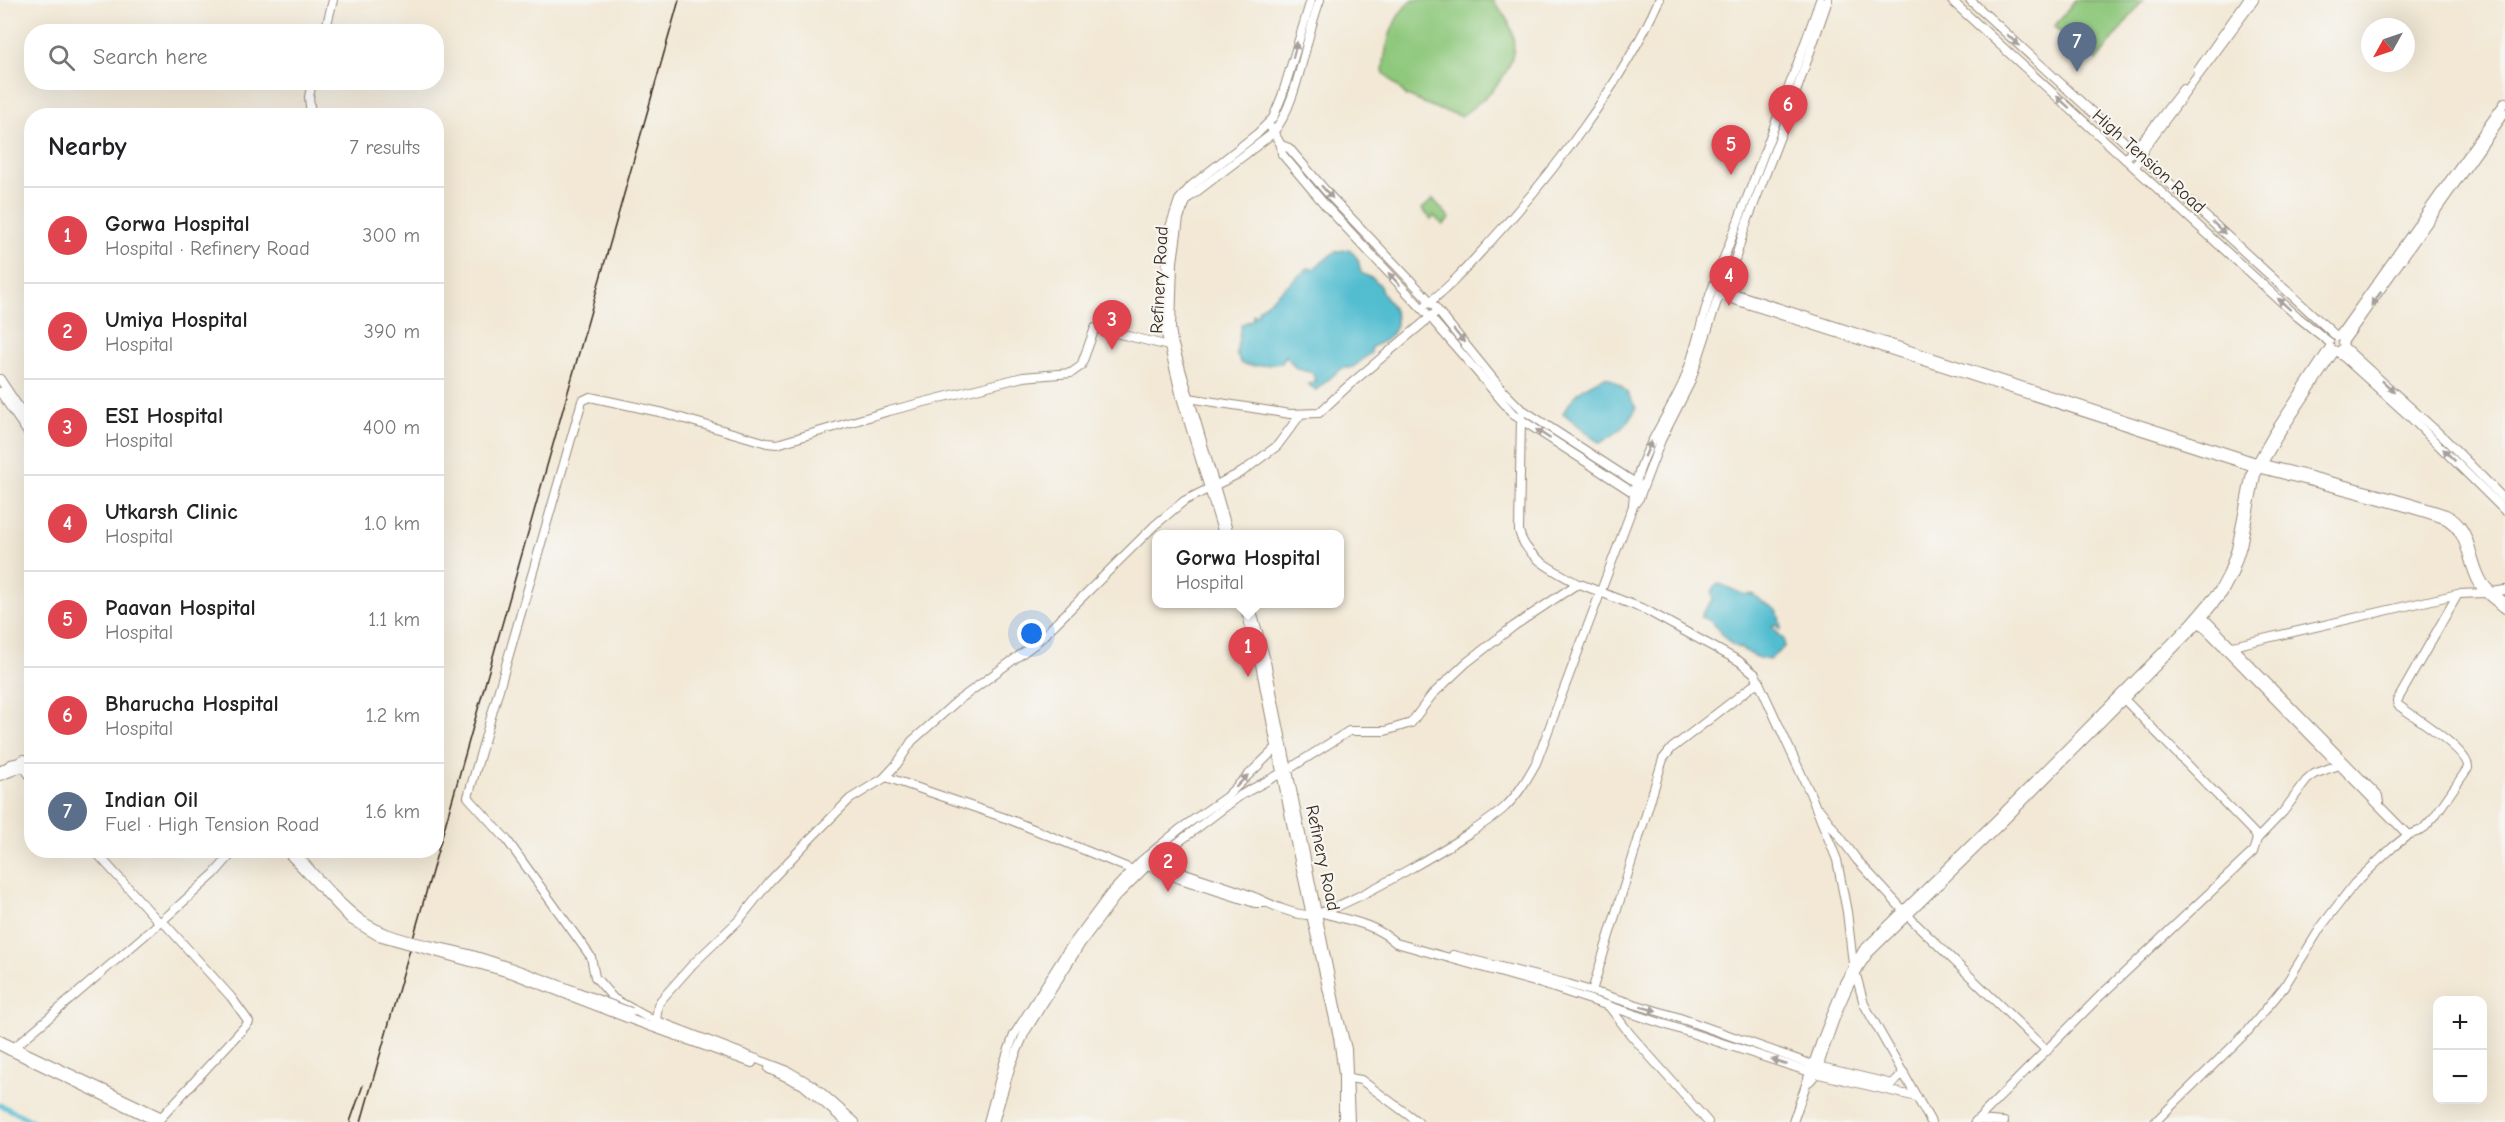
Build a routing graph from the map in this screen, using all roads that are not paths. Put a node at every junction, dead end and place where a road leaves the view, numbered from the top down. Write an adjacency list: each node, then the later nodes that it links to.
1 (333, 0): 11 (street)
2 (1311, 0): 16 (main road, Refinery Road, one-way to 2)
3 (1320, 0): 17 (main road, Refinery Road)
4 (1659, 0): 24 (street)
5 (1820, 0): 40 (street, one-way to 5)
6 (1828, 0): 23 (street)
7 (1951, 0): 21 (street, High Tension Road, one-way to 7)
8 (1970, 0): 19 (street, High Tension Road, one-way to 19)
9 (2247, 0): 19 (street)
10 (2254, 0): 20 (street)
11 (327, 24)
12 (310, 90): 14 (street)
13 (2505, 102): 28 (street)
14 (310, 108)
15 (2505, 113): 28 (street, one-way to 28)
16 (1268, 124): 17 (street); 29 (main road, Refinery Road)
17 (1274, 132): 18 (street); 29 (main road, Refinery Road)
18 (1281, 145): 24 (street, one-way to 24); 25 (street, one-way to 18)
19 (2134, 150): 20 (street, High Tension Road); 21 (street)
20 (2141, 156): 22 (street); 28 (street, High Tension Road, one-way to 28)
21 (2125, 159): 22 (street, High Tension Road)
22 (2135, 168): 28 (street, High Tension Road, one-way to 22)
23 (1720, 292): 38 (street); 40 (street)
24 (1430, 301): 25 (street); 26 (street)
25 (1421, 308): 27 (street)
26 (1437, 311): 27 (street); 33 (street, one-way to 33)
27 (1430, 317): 34 (street); 36 (street)
28 (2337, 344): 38 (street); 39 (street)
29 (1171, 347): 32 (main road, Refinery Road); 41 (main road, Refinery Road); 87 (street)
30 (0, 379): 35 (street)
31 (0, 392): 37 (street)
32 (1189, 398): 34 (street); 41 (main road, Refinery Road)
33 (1521, 408): 36 (street); 40 (street)
34 (1301, 414): 41 (street)
35 (24, 415)
36 (1521, 420): 42 (street, one-way to 36); 47 (street)
37 (24, 427)
38 (2259, 466): 50 (street); 56 (street)
39 (2468, 468): 43 (street); 44 (street)
40 (1640, 485): 42 (street)
41 (1211, 487): 45 (main road, Refinery Road); 46 (main road, Refinery Road); 67 (street)
42 (1637, 494): 48 (street)
43 (2505, 500)
44 (2505, 511)
45 (1222, 530)
46 (1227, 530)
47 (1578, 584): 48 (street); 65 (street)
48 (1600, 590): 58 (street); 80 (street)
49 (2505, 590): 50 (street)
50 (2489, 593): 51 (street); 52 (street); 55 (street)
51 (2458, 594): 57 (street); 70 (street)
52 (2505, 602)
53 (1245, 608): 60 (main road, Refinery Road)
54 (1251, 608): 60 (main road, Refinery Road)
55 (2505, 609)
56 (2199, 618): 57 (street); 59 (street)
57 (2227, 646): 62 (street); 69 (street)
58 (1759, 681): 68 (street); 84 (street)
59 (2121, 696): 71 (street); 79 (street)
60 (1280, 744): 65 (main road, Refinery Road); 77 (street, one-way to 60)
61 (24, 765): 64 (street)
62 (2338, 765): 69 (street); 71 (street)
63 (24, 766): 66 (street)
64 (0, 771)
65 (1285, 771): 77 (street); 80 (main road, Refinery Road)
66 (0, 776)
67 (884, 778): 78 (street); 88 (street)
68 (1813, 801): 79 (street); 83 (street)
69 (2379, 803): 70 (street)
70 (2409, 835): 111 (street)
71 (2257, 839): 94 (street)
72 (102, 858): 81 (street)
73 (106, 858): 81 (street)
74 (227, 858): 81 (street)
75 (293, 858): 100 (street, bridge)
76 (300, 858): 87 (street, bridge)
77 (1147, 861): 78 (street); 80 (street); 86 (street)
78 (1133, 870): 86 (street)
79 (1905, 912): 83 (street); 94 (street)
80 (1317, 914): 82 (street); 97 (main road, Refinery Road)
81 (163, 923): 93 (street); 93 (street)
82 (1458, 958): 84 (street); 85 (street)
83 (1854, 968): 95 (street); 96 (street)
84 (1596, 993): 85 (street); 89 (street, one-way to 89)
85 (1608, 1005): 92 (street); 107 (street)
86 (1037, 1006): 102 (street); 103 (street)
87 (647, 1017): 88 (street)
88 (656, 1021): 101 (street)
89 (1734, 1037): 92 (street); 95 (street)
90 (0, 1040): 93 (street)
91 (0, 1046): 93 (street)
92 (1731, 1046): 95 (street, one-way to 92)
93 (14, 1050)
94 (2046, 1051): 99 (street)
95 (1814, 1069): 96 (street); 98 (street); 108 (street)
96 (1904, 1073): 98 (street)
97 (1346, 1078): 104 (main road, Refinery Road); 105 (main road, Refinery Road); 106 (street)
98 (1917, 1097): 109 (street)
99 (1976, 1121): 110 (street)
100 (846, 1122)
101 (855, 1122)
102 (988, 1122)
103 (994, 1122)
104 (1343, 1122)
105 (1350, 1122)
106 (1418, 1122)
107 (1708, 1122)
108 (1793, 1122)
109 (1930, 1122)
110 (2004, 1122)
111 (2155, 1122)

